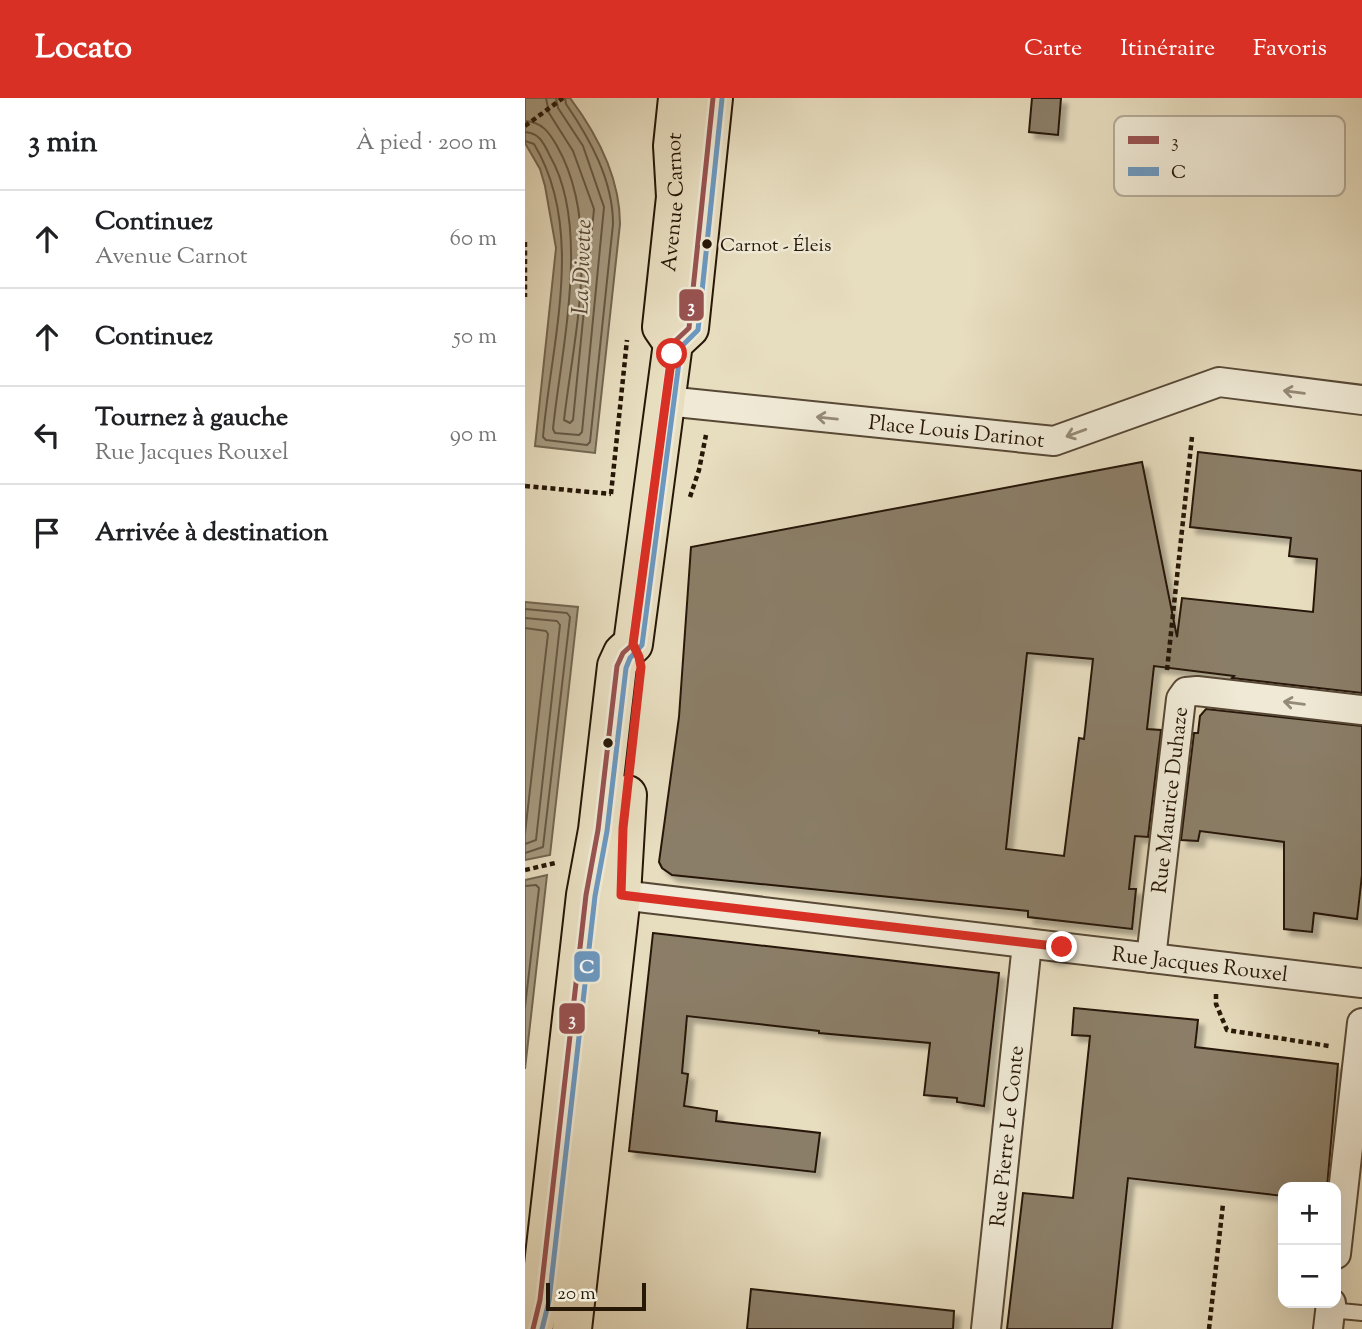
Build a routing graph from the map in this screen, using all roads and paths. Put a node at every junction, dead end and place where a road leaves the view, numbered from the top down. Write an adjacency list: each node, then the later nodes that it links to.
1 (563, 98): 4 (path)
2 (678, 98): 7 (main road, Avenue Carnot)
3 (713, 98): 7 (main road, Avenue Carnot)
4 (525, 127)
5 (525, 242): 6 (path)
6 (525, 298)
7 (673, 343): 9 (main road, Avenue Carnot)
8 (1362, 400): 9 (street, Place Louis Darinot, one-way to 9)
9 (666, 401): 12 (main road, Avenue Carnot)
10 (1192, 437): 14 (path)
11 (525, 486): 12 (path)
12 (653, 496): 13 (main road, Avenue Carnot)
13 (633, 644): 16 (main road, Avenue Carnot); 18 (main road)
14 (1167, 673)
15 (1362, 710): 20 (street, Rue Maurice Duhaze, one-way to 20)
16 (578, 855): 17 (path); 29 (main road, Avenue Carnot); 30 (lane)
17 (525, 870)
18 (621, 895): 19 (street, Rue Jacques Rouxel); 31 (main road)
19 (1027, 944): 20 (street, Rue Jacques Rouxel); 32 (street, Rue Pierre Le Conte)
20 (1151, 958): 22 (street, Rue Jacques Rouxel)
21 (1217, 983): 24 (path)
22 (1362, 983)
23 (1362, 1023): 26 (street)
24 (1332, 1046)
25 (1223, 1204): 33 (path)
26 (1337, 1245)
27 (1362, 1313): 28 (lane)
28 (1330, 1314)
29 (533, 1329)
30 (555, 1329)
31 (572, 1329)
32 (986, 1329)
33 (1209, 1329)

